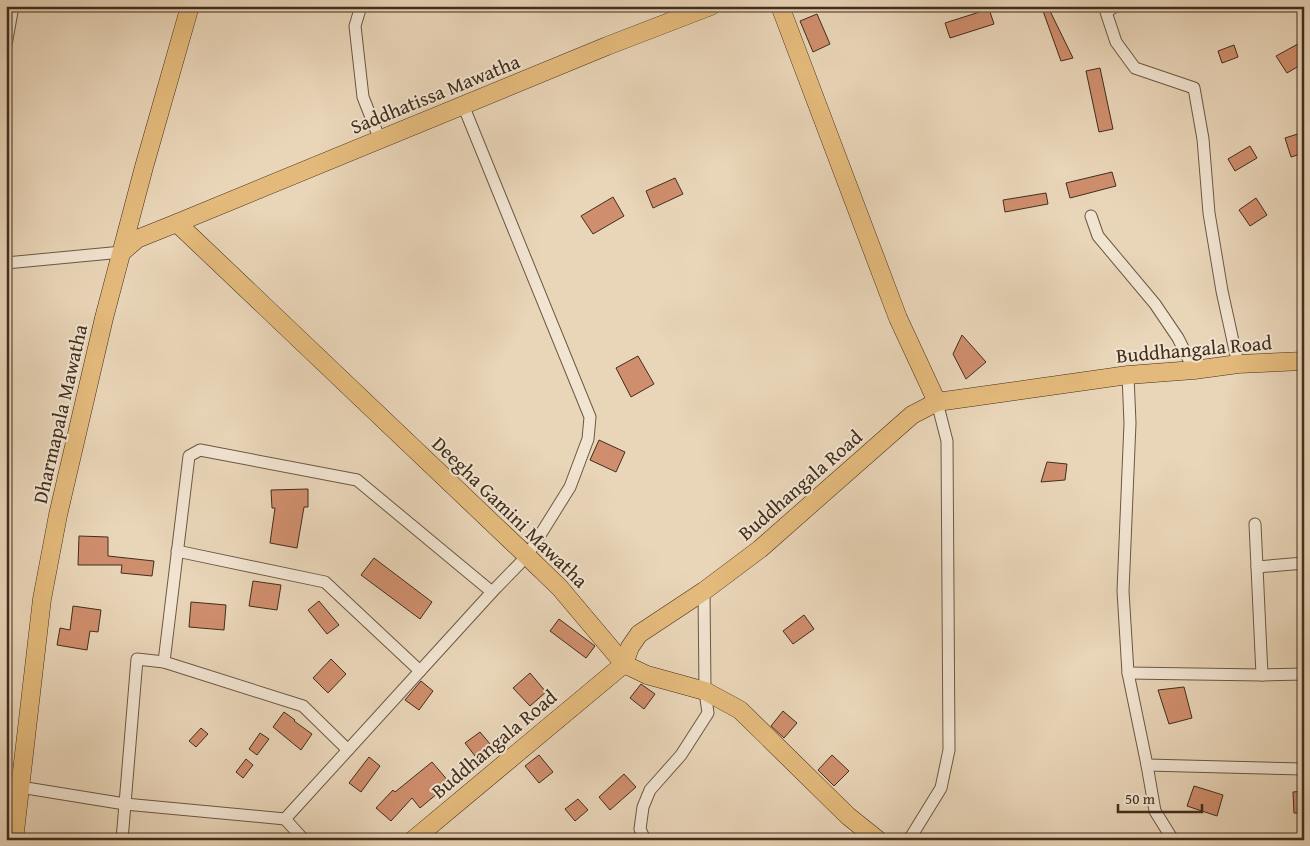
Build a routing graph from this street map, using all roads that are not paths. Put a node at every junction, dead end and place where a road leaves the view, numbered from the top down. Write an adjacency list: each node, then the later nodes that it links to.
1 (13, 6): 7 (street)
2 (190, 6): 12 (main road, Dharmapala Mawatha)
3 (362, 6): 9 (street)
4 (711, 6): 8 (main road, Saddhatissa Mawatha)
5 (780, 6): 18 (main road)
6 (1109, 8): 15 (street)
7 (6, 45)
8 (463, 105): 9 (main road, Saddhatissa Mawatha); 21 (street)
9 (380, 140): 11 (main road, Saddhatissa Mawatha)
10 (1091, 216): 16 (street)
11 (177, 223): 12 (main road); 21 (main road, Deegha Gamini Mawatha)
12 (122, 252): 13 (street); 36 (main road, Dharmapala Mawatha)
13 (6, 263)
14 (1304, 361): 15 (main road, Buddhangala Road)
15 (1238, 364): 16 (main road, Buddhangala Road)
16 (1194, 370): 17 (main road, Buddhangala Road)
17 (1128, 375): 18 (main road, Buddhangala Road); 29 (street)
18 (937, 402): 24 (main road, Buddhangala Road); 45 (street)
19 (1255, 524): 23 (street)
20 (177, 551): 25 (street); 26 (street); 28 (street)
21 (527, 556): 25 (street); 27 (main road, Deegha Gamini Mawatha)
22 (1304, 563): 23 (street)
23 (1257, 567): 31 (street)
24 (704, 591): 27 (main road, Buddhangala Road); 32 (street)
25 (492, 592): 28 (street)
26 (164, 662): 33 (street); 37 (street)
27 (624, 664): 32 (main road, Deegha Gamini Mawatha); 42 (main road, Buddhangala Road)
28 (420, 671): 33 (street)
29 (1128, 673): 31 (street); 34 (street)
30 (1304, 674): 31 (street)
31 (1262, 675)
32 (705, 691): 43 (street); 44 (main road, Deegha Gamini Mawatha)
33 (348, 750): 38 (street)
34 (1147, 765): 35 (street); 46 (street)
35 (1304, 769)
36 (20, 787): 37 (street); 39 (main road, Dharmapala Mawatha)
37 (125, 804): 38 (street); 40 (street)
38 (285, 819): 41 (street)
39 (14, 840)
40 (122, 840)
41 (304, 840)
42 (413, 840)
43 (645, 840)
44 (878, 840)
45 (909, 840)
46 (1173, 840)

